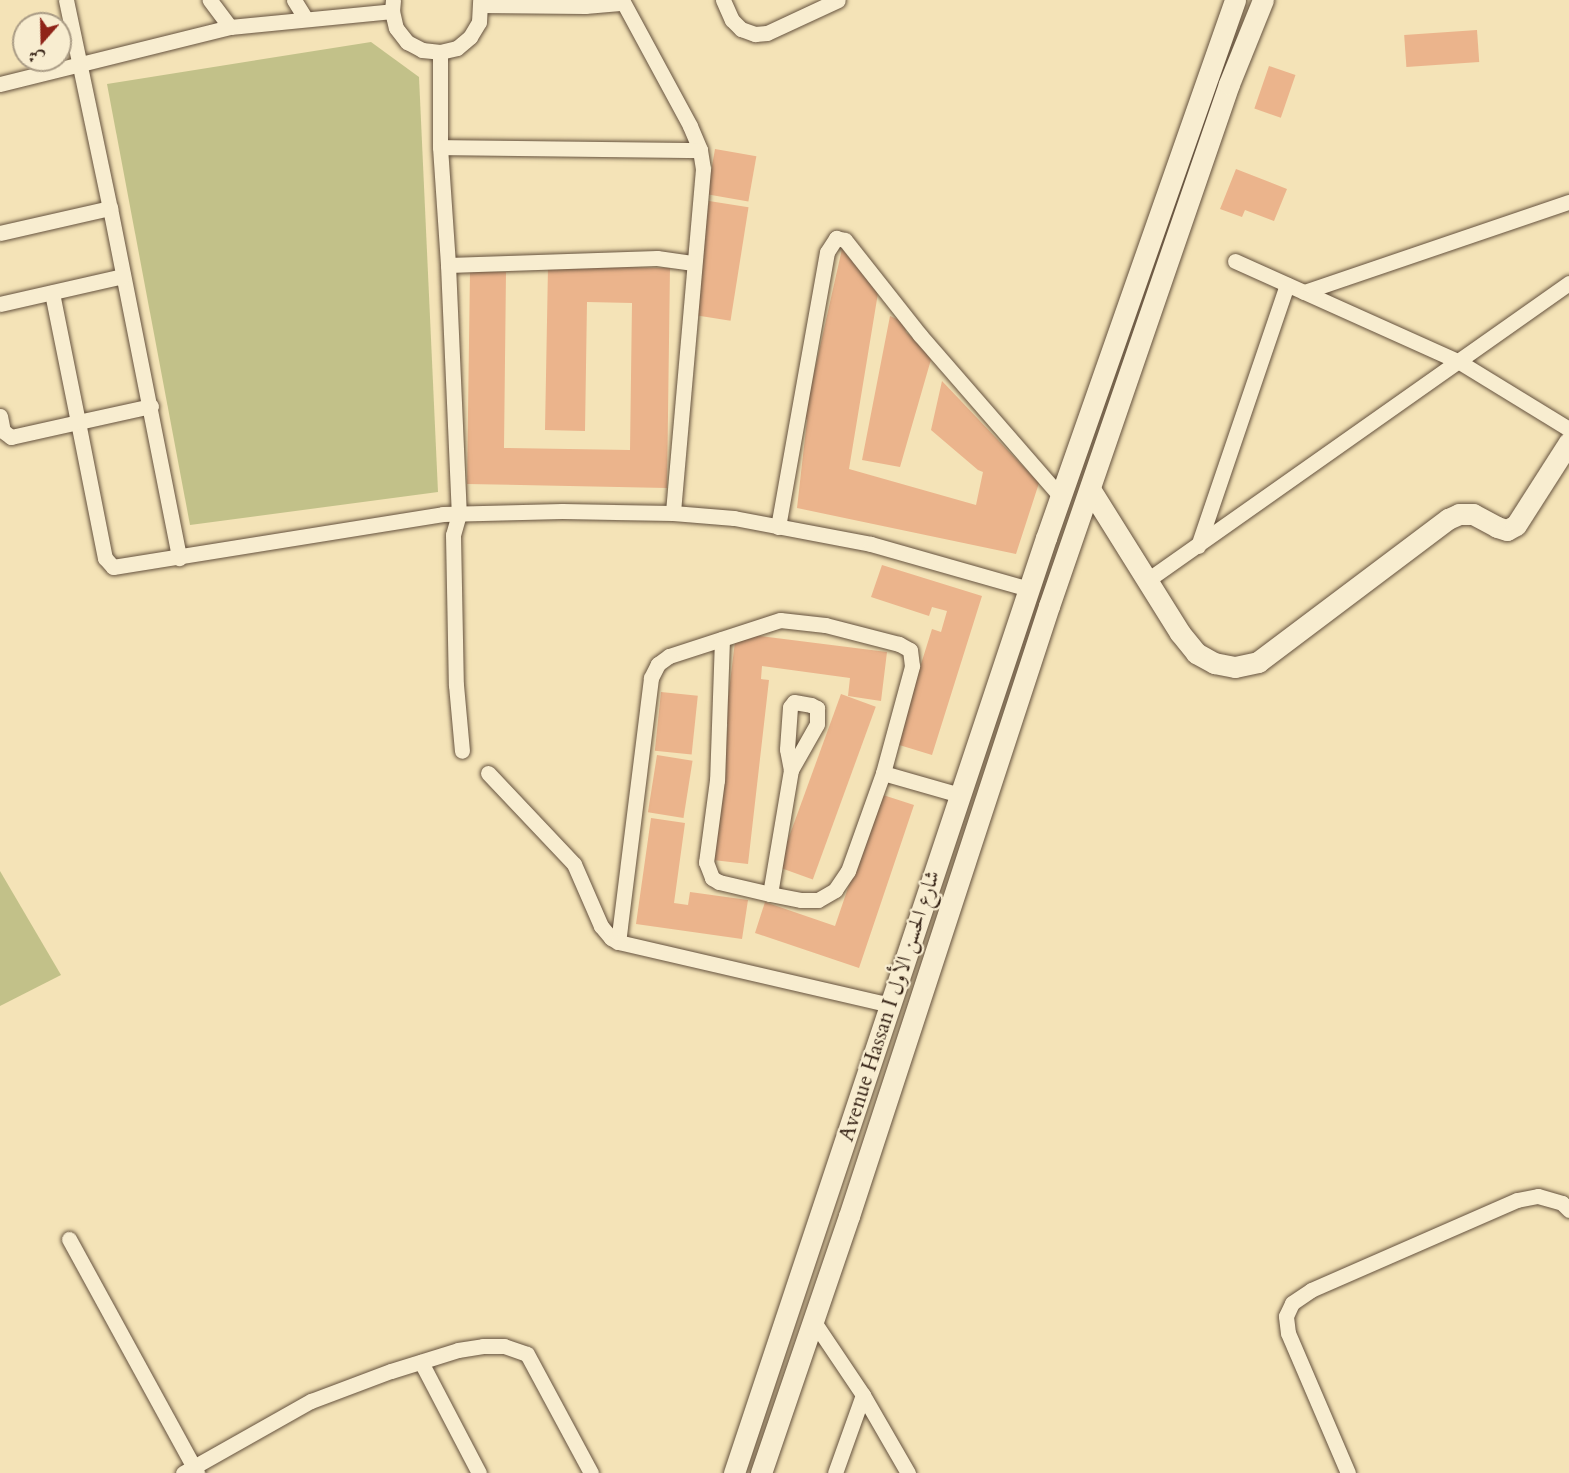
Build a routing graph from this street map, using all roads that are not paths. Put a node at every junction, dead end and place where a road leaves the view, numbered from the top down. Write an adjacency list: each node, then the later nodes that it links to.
1 (66, 0): 14 (street)
2 (210, 0): 12 (street)
3 (294, 0): 11 (street)
4 (723, 0): 5 (street)
5 (838, 0)
6 (1235, 0): 37 (main road, Avenue Hassan I شارع الحسن الأول)
7 (1263, 0): 36 (main road)
8 (481, 2): 9 (street); 13 (street)
9 (623, 2): 17 (street)
10 (392, 6): 11 (street); 13 (street)
11 (306, 19): 12 (street)
12 (230, 27): 14 (street)
13 (440, 52): 16 (street)
14 (79, 64): 15 (street); 19 (street)
15 (0, 84)
16 (440, 147): 17 (street); 23 (street)
17 (700, 150): 22 (street)
18 (1569, 202): 27 (street)
19 (110, 208): 20 (street); 24 (street)
20 (0, 233)
21 (1235, 261): 26 (street)
22 (694, 263): 23 (street); 38 (street)
23 (448, 265): 39 (street)
24 (123, 276): 28 (street); 31 (street)
25 (1569, 283): 30 (street)
26 (1287, 285): 27 (street); 41 (street)
27 (1305, 292): 30 (street)
28 (52, 293): 29 (street); 33 (street)
29 (0, 304)
30 (1458, 361): 34 (street); 41 (street)
31 (151, 406): 33 (street); 42 (street)
32 (0, 416): 33 (street)
33 (78, 422): 42 (street)
34 (1569, 429)
35 (1569, 441): 43 (main road)
36 (1090, 489): 43 (main road); 56 (main road)
37 (1061, 497): 40 (street); 44 (main road, Avenue Hassan I شارع الحسن الأول)
38 (673, 513): 39 (street); 40 (street)
39 (459, 514): 42 (street); 46 (street)
40 (777, 527): 44 (street)
41 (1198, 546): 43 (street)
42 (179, 558)
43 (1149, 579)
44 (1029, 590): 50 (main road, Avenue Hassan I شارع الحسن الأول)
45 (722, 639): 49 (street); 51 (street); 52 (street)
46 (462, 751)
47 (791, 770): 51 (street)
48 (488, 773): 52 (street)
49 (883, 773): 50 (street); 51 (street)
50 (960, 795): 53 (main road, Avenue Hassan I شارع الحسن الأول)
51 (770, 894)
52 (618, 942): 53 (street)
53 (890, 1005): 63 (main road, Avenue Hassan I شارع الحسن الأول)
54 (1569, 1209): 66 (street)
55 (69, 1239): 60 (street)
56 (812, 1319): 58 (street); 64 (main road)
57 (422, 1362): 60 (street); 61 (street); 62 (street)
58 (863, 1395): 59 (street); 65 (street)
59 (839, 1469)
60 (191, 1471)
61 (479, 1473)
62 (591, 1473)
63 (734, 1473)
64 (761, 1473)
65 (908, 1473)
66 (1348, 1473)

